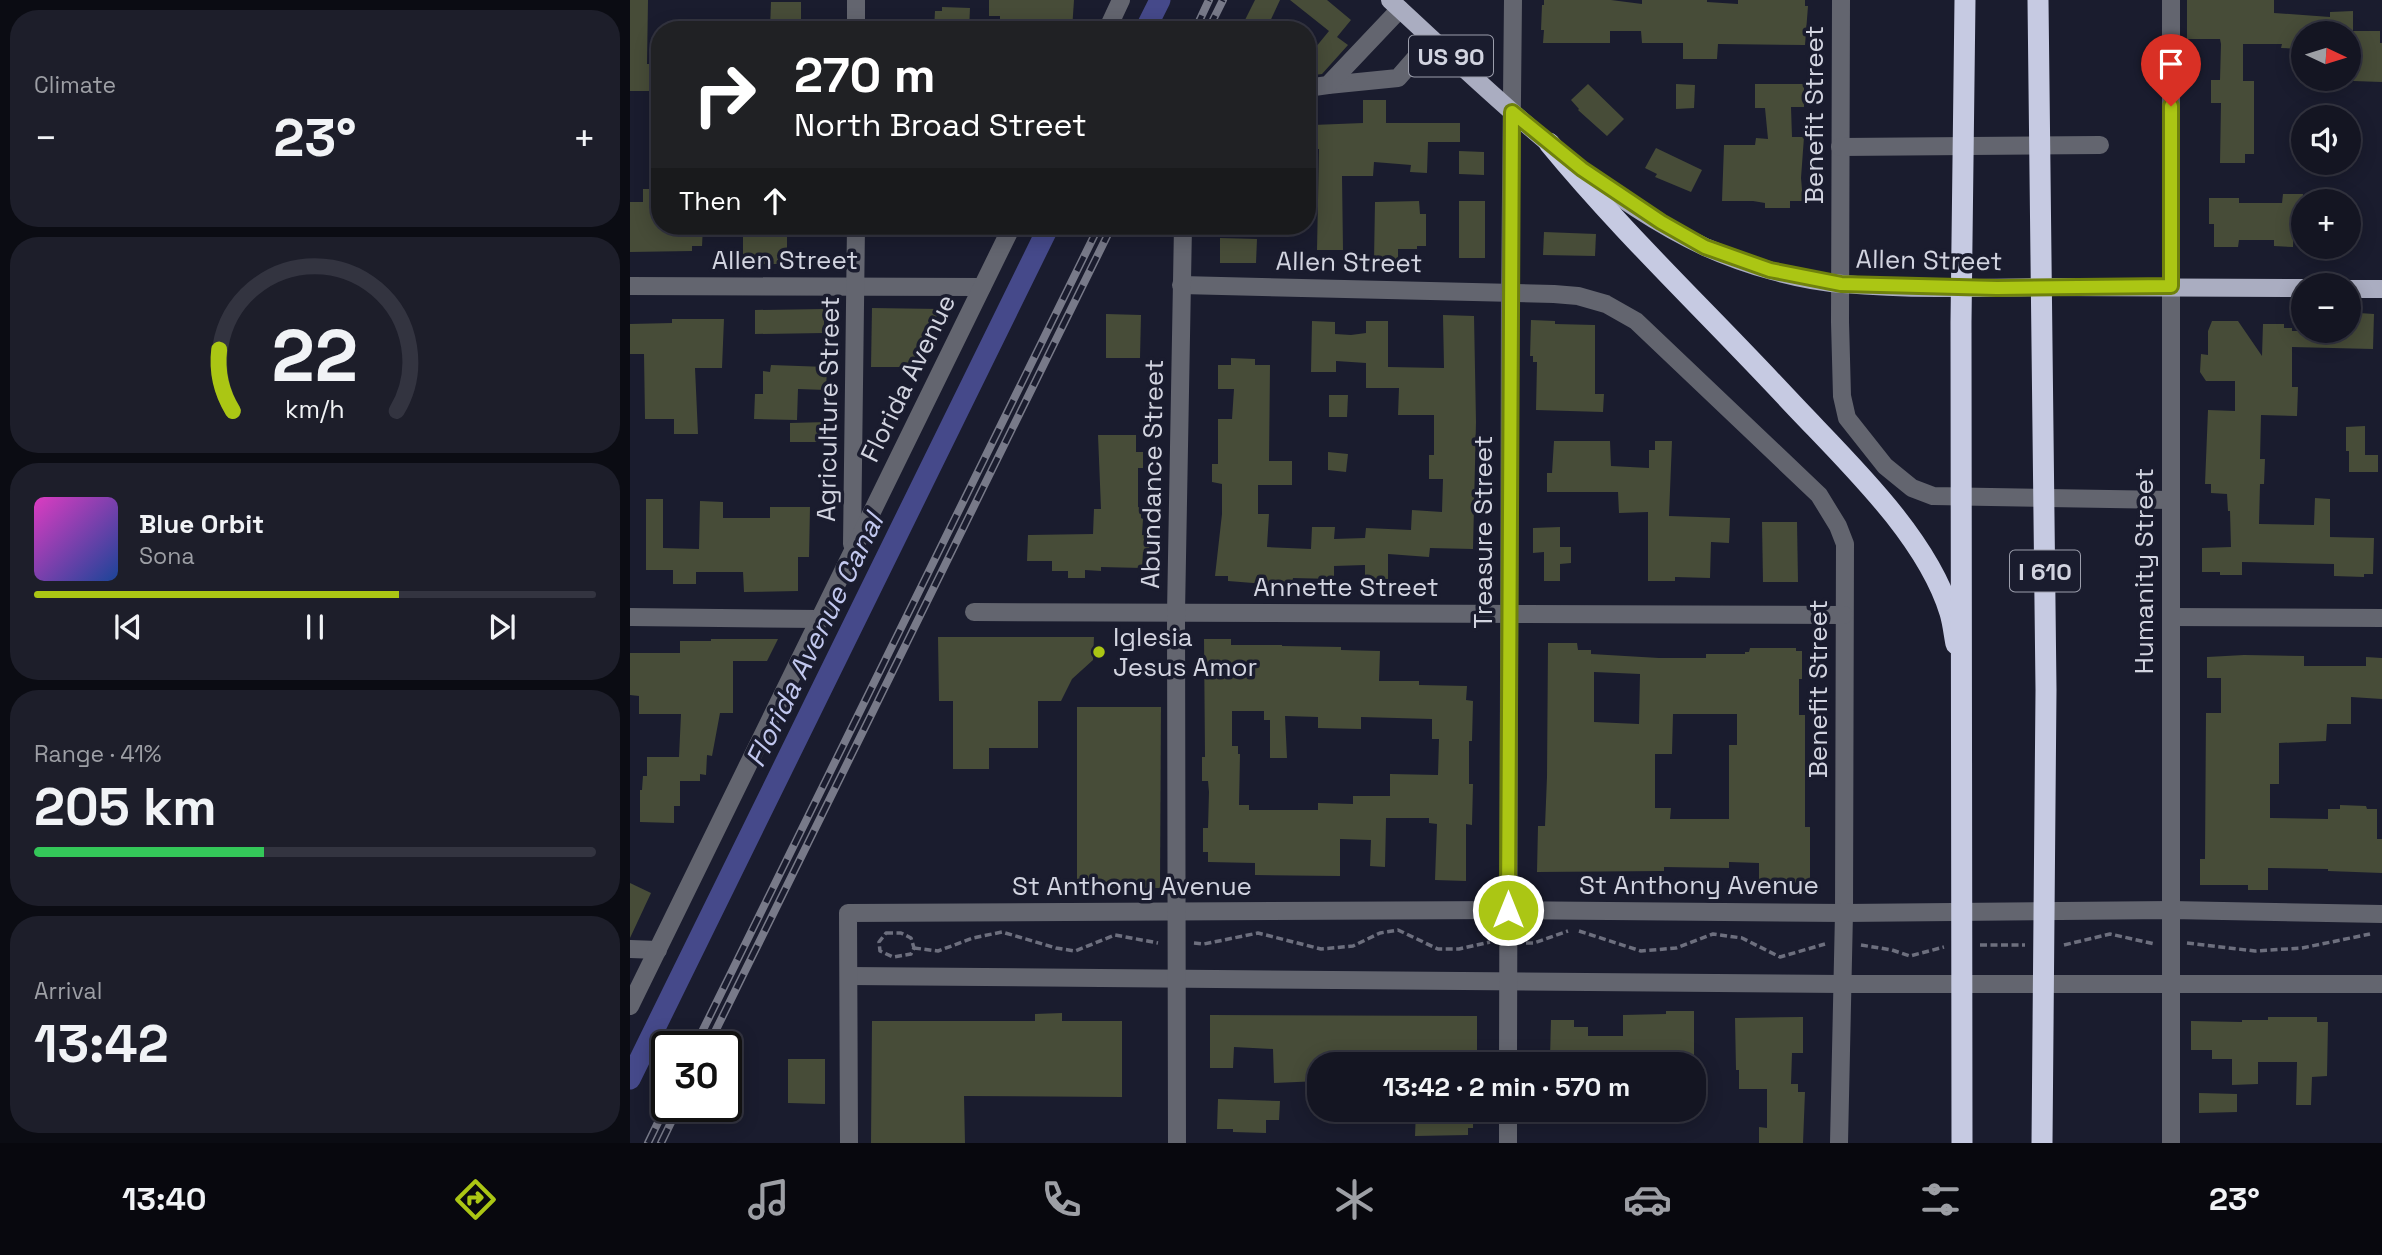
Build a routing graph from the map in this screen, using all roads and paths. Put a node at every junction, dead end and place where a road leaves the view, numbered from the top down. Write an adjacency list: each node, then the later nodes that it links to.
1 (856, 0): 9 (street)
2 (1121, 0): 10 (street)
3 (1513, 0): 14 (street, Treasure Street)
4 (1840, 0): 17 (street, Benefit Street)
5 (1965, 0): 42 (highway, bridge)
6 (2038, 0): 73 (highway, I 610, bridge)
7 (2171, 0): 25 (street, Humanity Street)
8 (1395, 5): 11 (main road, US 90); 12 (street)
9 (856, 21)
10 (1111, 21)
11 (1432, 39): 12 (street); 14 (main road, US 90)
12 (1328, 85): 13 (street)
13 (1316, 87)
14 (1512, 112): 15 (main road, US 90); 30 (street, Treasure Street)
15 (1549, 143): 21 (main road, Allen Street / US 90); 42 (highway, bridge)
16 (2100, 145): 17 (street)
17 (1840, 147): 21 (street, Benefit Street)
18 (856, 235): 24 (street, Agriculture Street)
19 (1008, 235): 26 (street, Florida Avenue)
20 (1183, 235): 22 (street, Abundance Street)
21 (1841, 284): 25 (main road, Allen Street / US 90); 32 (street, Benefit Street)
22 (1181, 285): 30 (street, Allen Street); 35 (street, Abundance Street)
23 (630, 286): 24 (street, Allen Street)
24 (856, 286): 26 (street, Allen Street); 33 (street, Agriculture Street)
25 (2171, 286): 27 (main road, Allen Street / US 90); 32 (street, Humanity Street)
26 (982, 287): 33 (street, Florida Avenue)
27 (2291, 288)
28 (2361, 289): 29 (main road)
29 (2382, 289)
30 (1510, 292): 31 (street, Allen Street); 36 (street, Treasure Street)
31 (1636, 321): 37 (street, Benefit Street)
32 (2171, 500): 39 (street, Humanity Street)
33 (852, 550): 41 (street, Florida Avenue)
34 (974, 612): 35 (street, Annette Street)
35 (1176, 612): 36 (street, Annette Street); 46 (street, Abundance Street)
36 (1509, 613): 37 (street, Annette Street); 43 (street, Treasure Street)
37 (1844, 615): 45 (street, Benefit Street)
38 (630, 617): 41 (street)
39 (2171, 617): 40 (street); 44 (street, Humanity Street)
40 (2382, 618)
41 (820, 619): 58 (street, Florida Avenue)
42 (1961, 672): 72 (highway, bridge)
43 (1508, 910): 45 (street, St Anthony Avenue); 46 (street, St Anthony Avenue); 49 (street, Treasure Street)
44 (2171, 910): 45 (street, St Anthony Avenue); 47 (street, St Anthony Avenue); 51 (street, Humanity Street)
45 (1844, 912): 50 (street, Benefit Street)
46 (1176, 913): 48 (street, Abundance Street); 59 (street, St Anthony Avenue)
47 (2381, 923): 51 (path)
48 (1176, 943): 49 (path); 56 (path); 60 (street, Abundance Street)
49 (1508, 943): 50 (path); 61 (street, Treasure Street)
50 (1843, 944): 55 (path); 62 (street, Benefit Street)
51 (2171, 944): 54 (path); 64 (street, Humanity Street)
52 (1973, 945): 53 (path)
53 (2035, 945)
54 (2060, 946)
55 (1948, 947)
56 (914, 948): 56 (path)
57 (630, 949): 58 (street)
58 (658, 950): 65 (street, Florida Avenue)
59 (849, 976): 60 (street); 68 (street)
60 (1177, 979): 61 (street); 69 (street, Abundance Street)
61 (1508, 980): 62 (street); 66 (street, Treasure Street)
62 (1842, 984): 64 (street); 71 (street, Benefit Street)
63 (2382, 984): 64 (street)
64 (2171, 985): 74 (street, Humanity Street)
65 (630, 1006)
66 (1508, 1052)
67 (1508, 1122): 70 (street)
68 (849, 1143)
69 (1177, 1143)
70 (1508, 1143)
71 (1839, 1143)
72 (1962, 1143)
73 (2042, 1143)
74 (2171, 1143)

